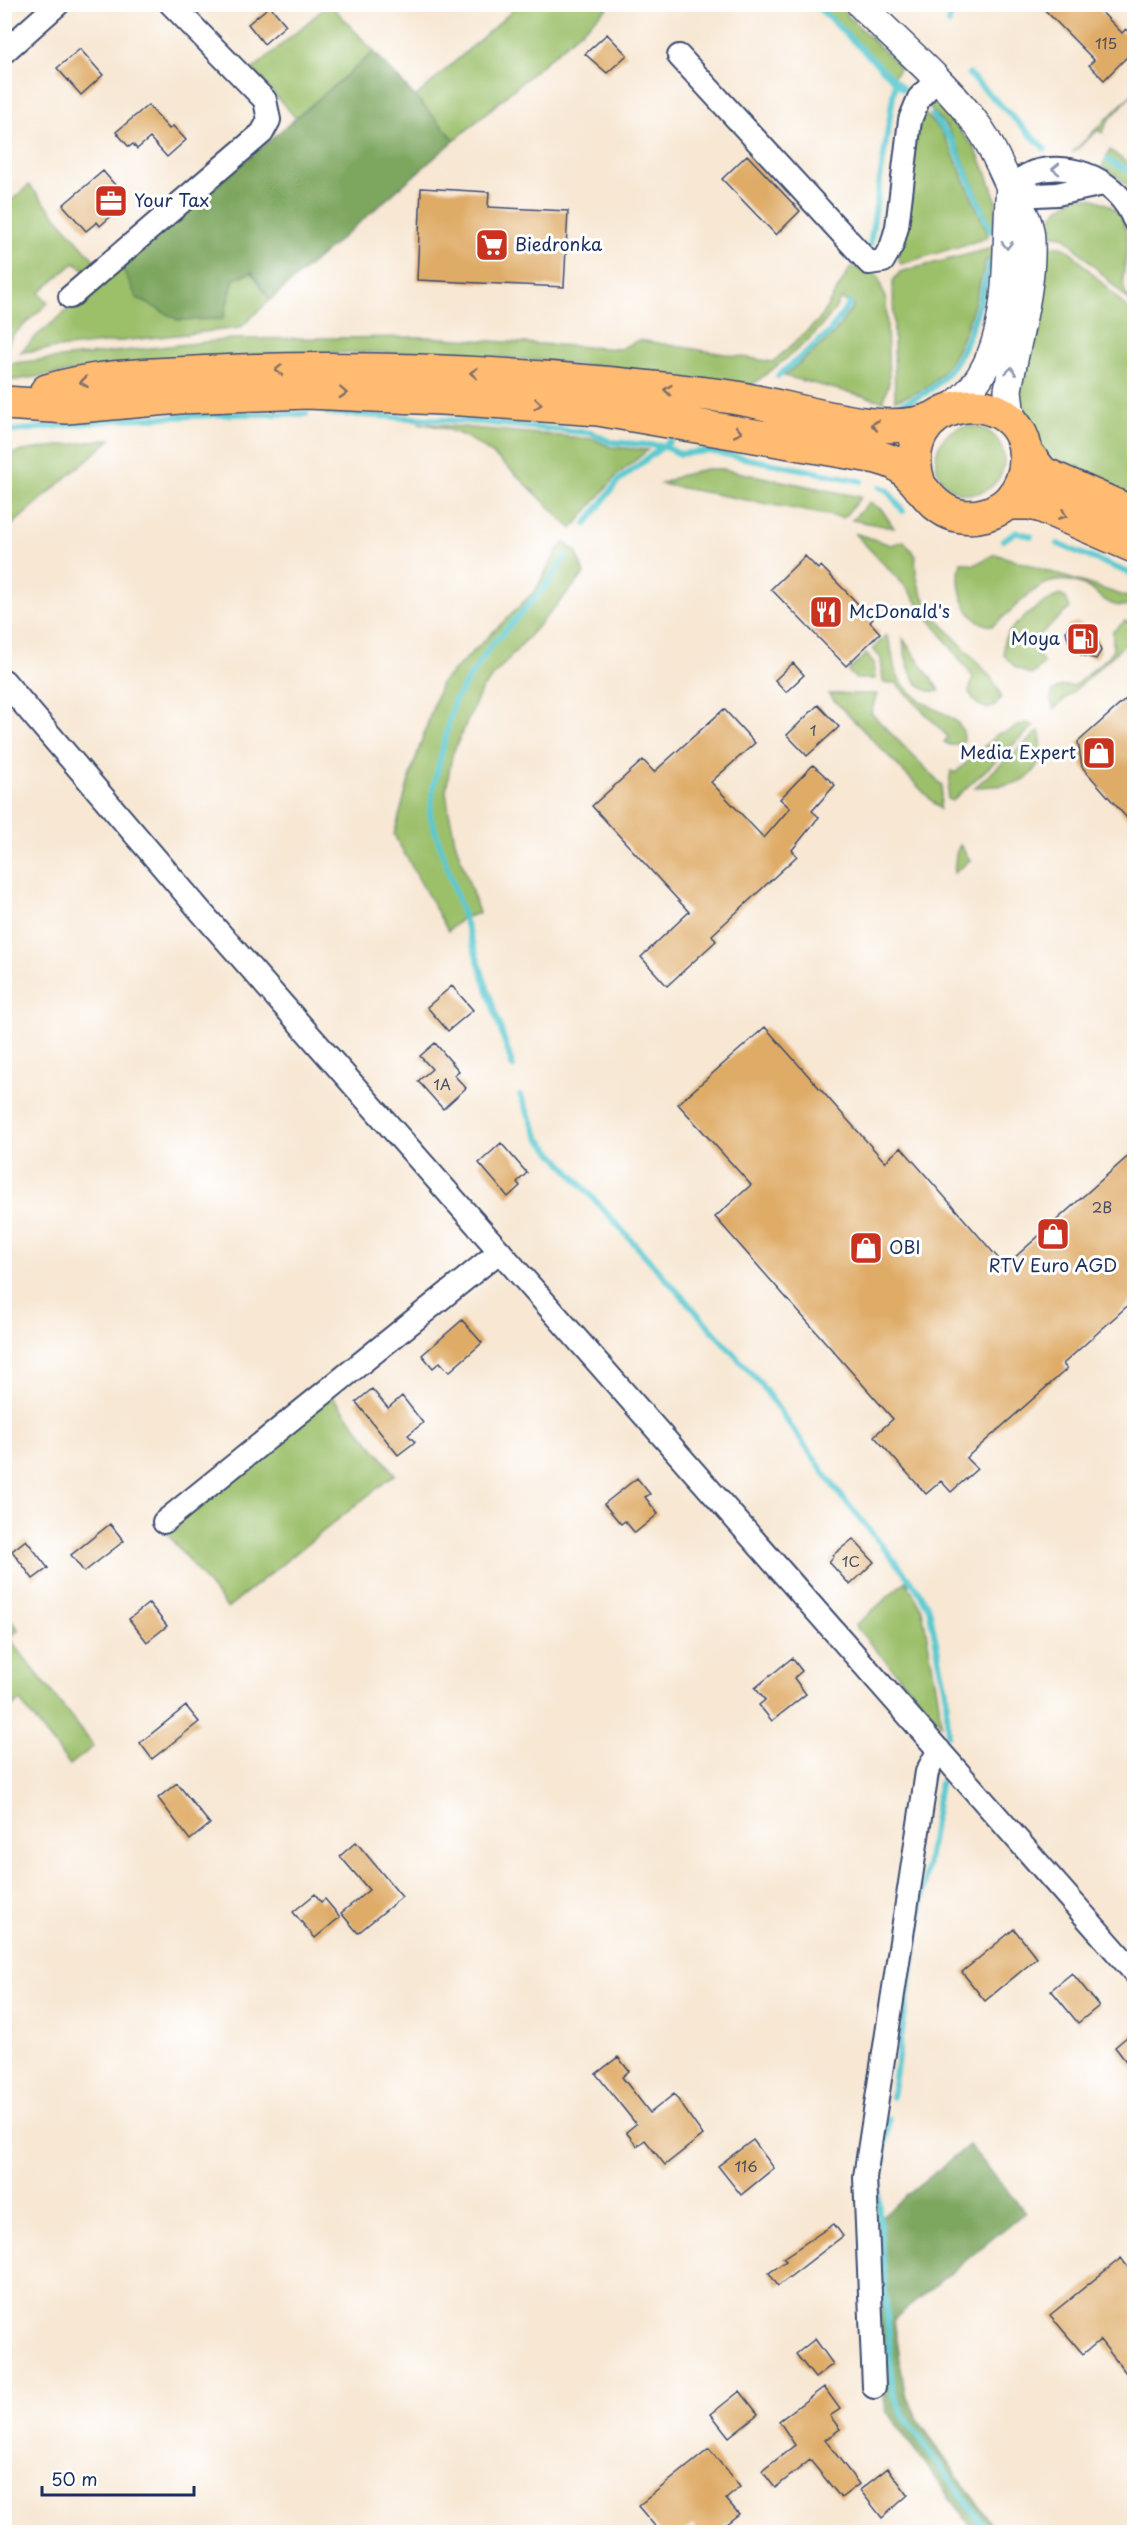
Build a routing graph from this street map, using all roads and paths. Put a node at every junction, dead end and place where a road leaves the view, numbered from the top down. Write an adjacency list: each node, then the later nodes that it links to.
1 (58, 4): 4 (street)
2 (171, 4): 12 (street)
3 (860, 4): 6 (street)
4 (4, 52)
5 (679, 56): 6 (street)
6 (936, 80): 8 (street)
7 (1103, 184): 8 (street, one-way to 8); 9 (street); 10 (street)
8 (1010, 186): 9 (street); 11 (street); 13 (street, one-way to 13)
9 (1057, 194): 11 (street)
10 (1134, 220)
11 (1030, 233): 14 (street, one-way to 11)
12 (70, 297)
13 (941, 414): 14 (main road); 15 (main road); 15 (main road, one-way to 15)
14 (1020, 440): 16 (main road); 17 (main road)
15 (920, 487): 16 (main road)
16 (1007, 503): 18 (main road, one-way to 18)
17 (1134, 514)
18 (1134, 546)
19 (4, 681): 20 (street)
20 (500, 1251): 21 (street); 22 (street)
21 (164, 1522)
22 (939, 1750): 23 (street); 24 (street)
23 (1134, 1972)
24 (874, 2387)

